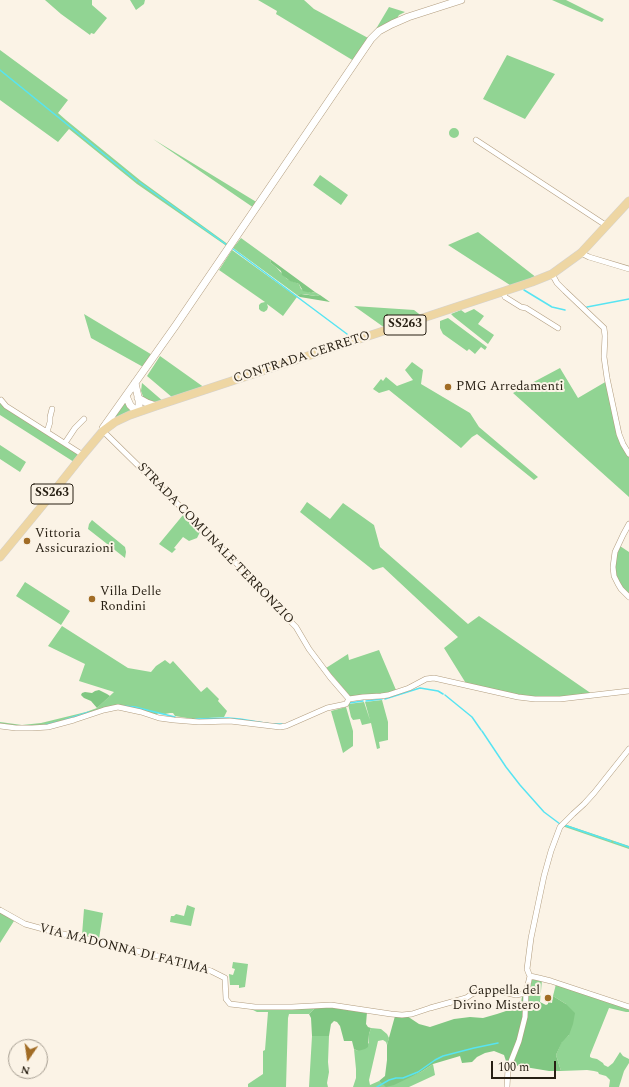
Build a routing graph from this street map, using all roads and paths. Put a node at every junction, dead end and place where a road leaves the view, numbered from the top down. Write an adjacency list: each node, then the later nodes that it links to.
1 (461, 0): 10 (street)
2 (476, 140): 4 (street)
3 (629, 201): 4 (main road, CONTRADA CERRETO / SS263)
4 (607, 226): 5 (main road, CONTRADA CERRETO / SS263)
5 (581, 253): 6 (street); 7 (main road, CONTRADA CERRETO / SS263)
6 (629, 269)
7 (552, 274): 8 (main road, CONTRADA CERRETO / SS263); 21 (street)
8 (503, 292): 9 (street); 14 (main road, CONTRADA CERRETO / SS263)
9 (558, 328)
10 (135, 383): 11 (street); 12 (street)
11 (126, 396): 16 (street); 18 (street)
12 (138, 398): 14 (street); 16 (street)
13 (1, 400): 19 (street)
14 (156, 406): 16 (main road, SS263)
15 (52, 409): 19 (street)
16 (139, 412): 18 (main road, SS263)
17 (84, 419): 20 (street)
18 (103, 431): 22 (main road, SS263); 27 (street, STRADA COMUNALE TERRONZIO)
19 (48, 432): 20 (street)
20 (65, 443): 22 (street)
21 (629, 454)
22 (83, 455): 24 (main road, SS263)
23 (629, 524): 25 (street)
24 (0, 557)
25 (629, 597)
26 (629, 691): 27 (street)
27 (349, 699): 28 (street)
28 (0, 726)
29 (629, 749): 31 (street)
30 (0, 910): 32 (street, VIA MADONNA DI FATIMA)
31 (530, 976): 32 (street); 33 (street)
32 (526, 993): 34 (street)
33 (629, 1007)
34 (508, 1087)

